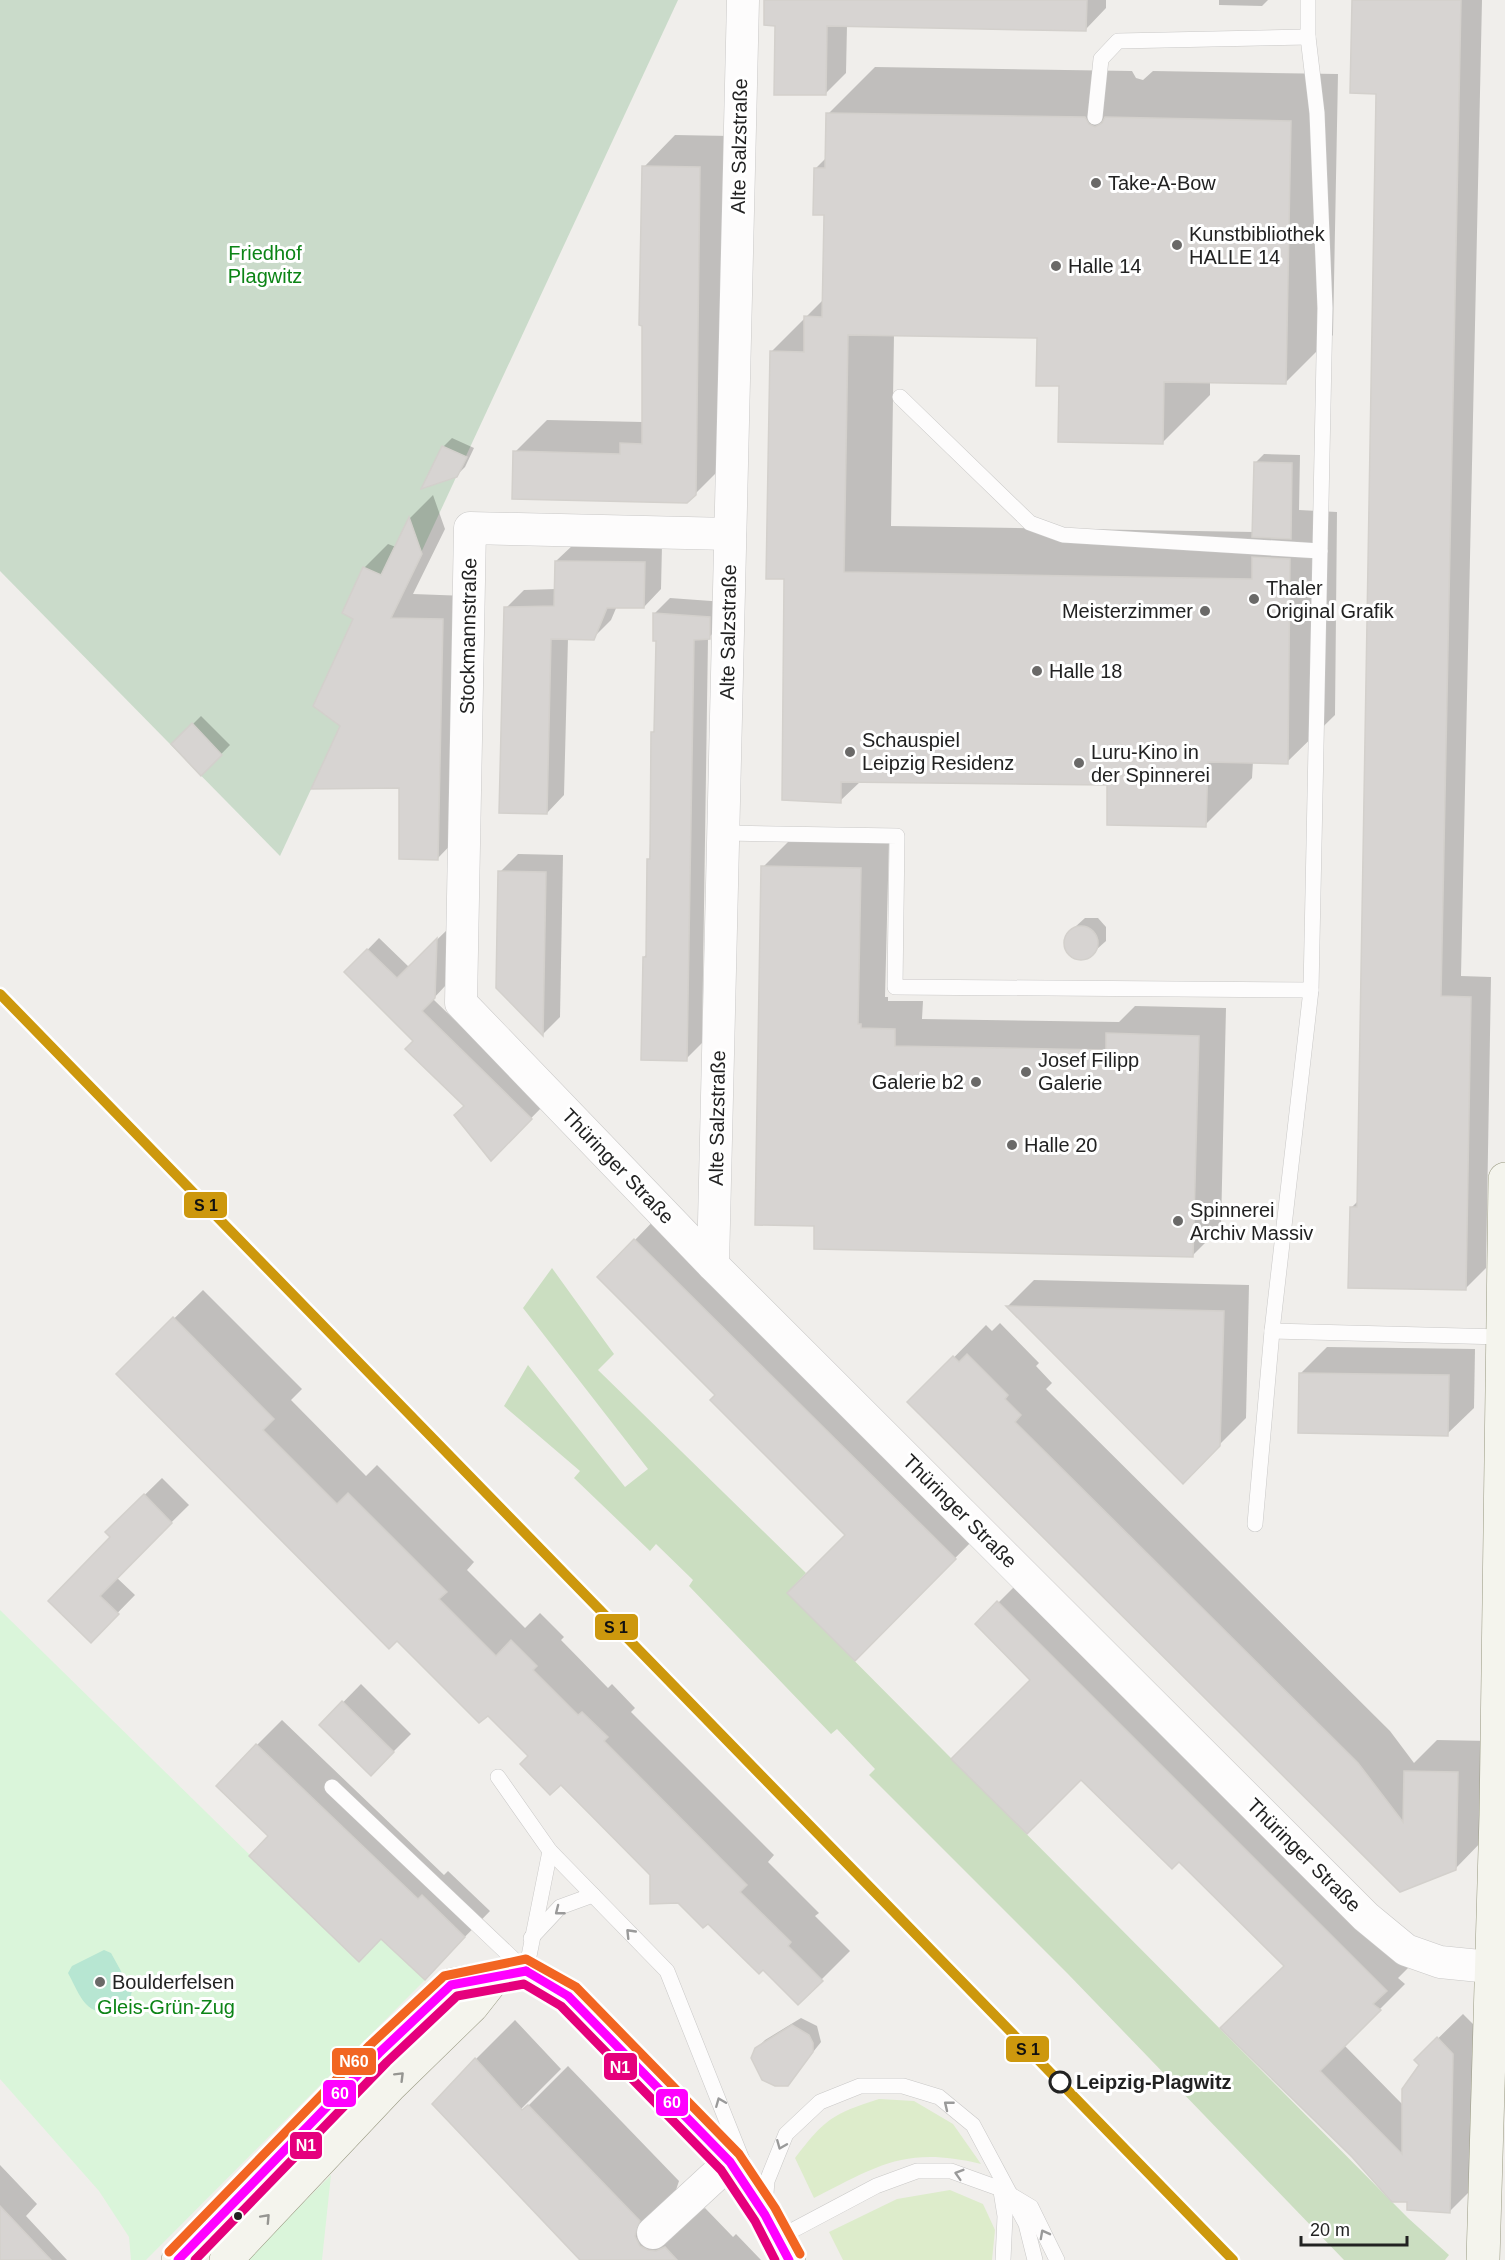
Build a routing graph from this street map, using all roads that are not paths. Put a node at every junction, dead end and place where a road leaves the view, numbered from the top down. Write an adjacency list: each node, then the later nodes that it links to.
1 (743, 0): 6 (street, Alte Salzstraße)
2 (1308, 0): 3 (lane)
3 (1308, 37): 4 (lane); 7 (lane)
4 (1095, 117)
5 (900, 397): 7 (lane)
6 (729, 534): 8 (street, Alte Salzstraße); 10 (street, Stockmannstraße)
7 (1320, 551): 9 (lane)
8 (724, 832): 9 (lane); 12 (street, Alte Salzstraße)
9 (1311, 990): 13 (lane)
10 (460, 1003): 12 (street, Thüringer Straße)
11 (1505, 1179): 14 (street)
12 (713, 1264): 21 (street, Thüringer Straße)
13 (1272, 1331): 14 (lane); 15 (lane)
14 (1502, 1337): 21 (street)
15 (1255, 1524)
16 (498, 1777): 18 (lane)
17 (332, 1787): 22 (lane)
18 (550, 1851): 19 (lane); 20 (lane)
19 (593, 1895): 20 (lane, one-way to 20); 27 (lane, one-way to 19)
20 (531, 1938): 22 (lane)
21 (1490, 1967): 33 (street)
22 (526, 1971): 23 (street); 24 (street)
23 (494, 1978): 28 (street); 29 (street, one-way to 23)
24 (730, 2162): 26 (street); 27 (street)
25 (1006, 2192): 27 (lane, one-way to 27); 27 (lane, one-way to 27); 30 (lane); 31 (lane); 32 (lane, one-way to 25)
26 (653, 2233)
27 (777, 2238)
28 (178, 2260)
29 (226, 2260)
30 (1003, 2260)
31 (1035, 2260)
32 (1057, 2260)
33 (1484, 2260)

